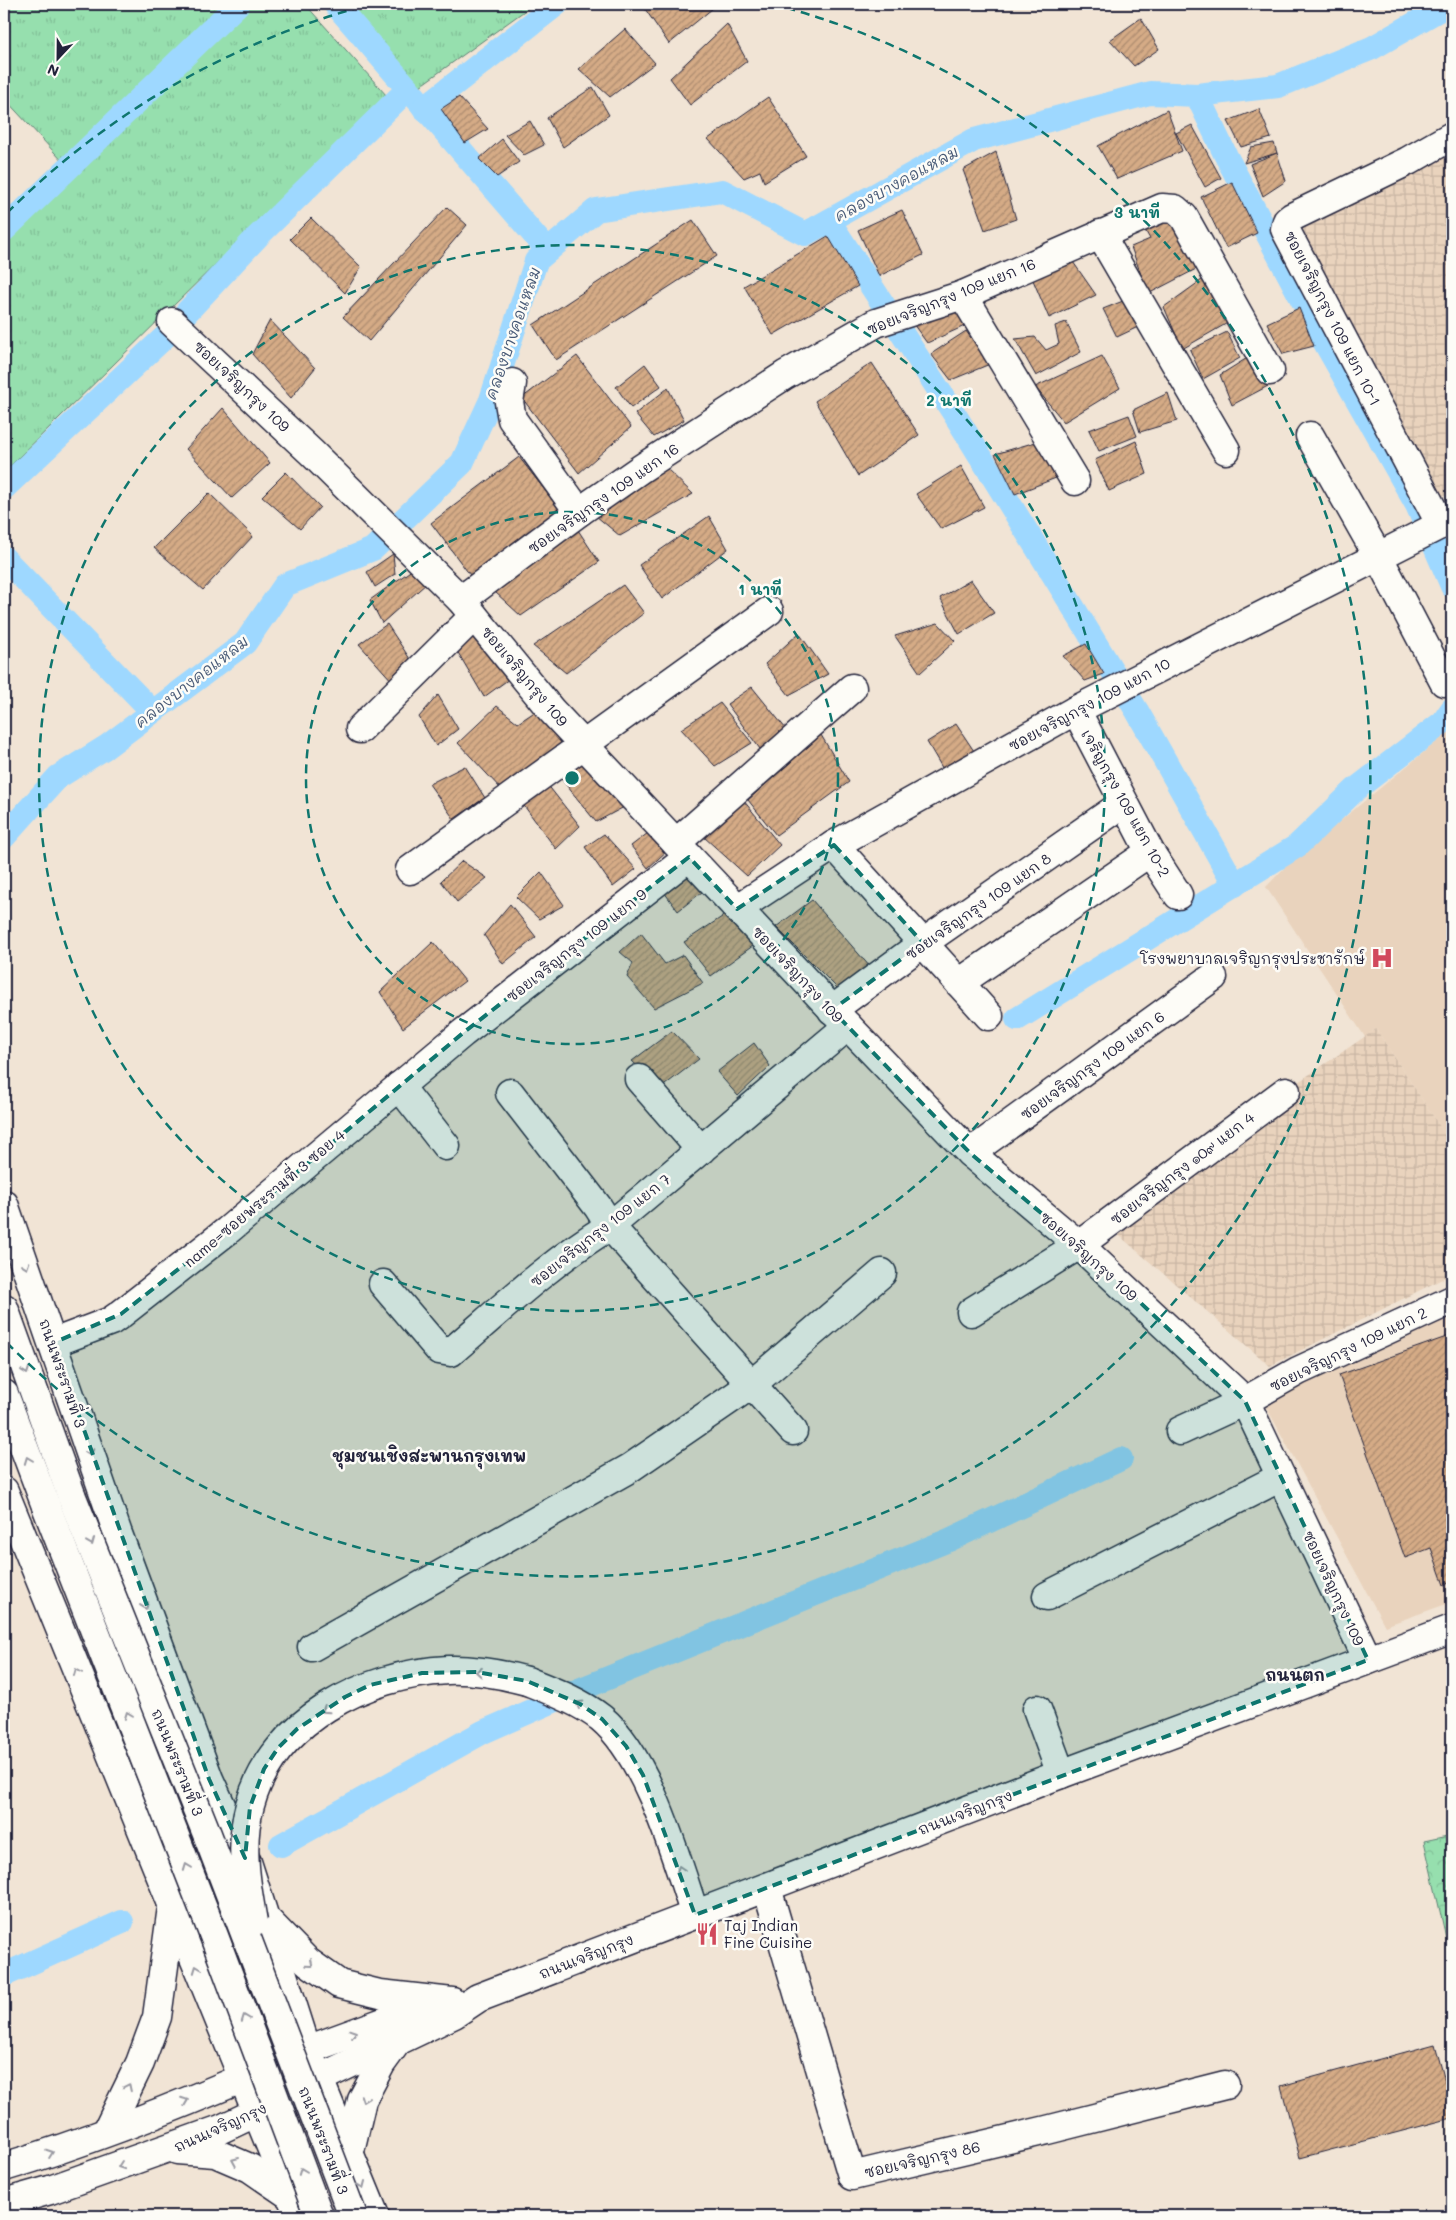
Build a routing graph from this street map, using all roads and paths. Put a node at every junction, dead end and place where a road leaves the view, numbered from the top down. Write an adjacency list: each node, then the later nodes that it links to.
1 (1452, 136): 11 (street, ซอยเจริญกรุง 109 แยก 10-1)
2 (1100, 234): 3 (street, ซอยเจริญกรุง 109 แยก 16); 5 (street, ซอยเจริญกรุง 109 แยก 16); 8 (street)
3 (963, 295): 9 (street); 10 (street, ซอยเจริญกรุง 109 แยก 16)
4 (172, 322): 13 (street, ซอยเจริญกรุง 109)
5 (1270, 371)
6 (512, 383): 10 (street)
7 (1310, 436): 12 (street)
8 (1226, 450)
9 (1075, 481)
10 (578, 512): 13 (street, ซอยเจริญกรุง 109 แยก 16)
11 (1437, 527): 12 (street, ซอยเจริญกรุง 109 แยก 10)
12 (1378, 556): 15 (street); 17 (street, ซอยเจริญกรุง 109 แยก 10)
13 (468, 608): 18 (street, ซอยเจริญกรุง 109 แยก 16); 19 (street, ซอยเจริญกรุง 109)
14 (769, 611): 19 (street)
15 (1444, 682)
16 (852, 688): 22 (street, ซอยเจริญกรุง 109 แยก 9)
17 (1076, 710): 20 (street, เจริญกรุง 109 แยก 10-2); 21 (street, ซอยเจริญกรุง 109 แยก 10)
18 (360, 729)
19 (583, 744): 22 (street, ซอยเจริญกรุง 109); 24 (street)
20 (1124, 803): 23 (street, เจริญกรุง 109 แยก 10-2); 27 (street, ซอยเจริญกรุง 109 แยก 8)
21 (834, 845): 26 (street, ซอยเจริญกรุง 109 แยก 10); 27 (street)
22 (683, 850): 26 (street, ซอยเจริญกรุง 109); 32 (street, ซอยเจริญกรุง 109 แยก 9)
23 (1150, 852): 25 (street, เจริญกรุง 109 แยก 10-2); 29 (street)
24 (410, 870)
25 (1178, 895)
26 (737, 909): 31 (street, ซอยเจริญกรุง 109)
27 (923, 943): 29 (street); 31 (street, ซอยเจริญกรุง 109 แยก 8)
28 (1213, 977): 39 (street, ซอยเจริญกรุง 109 แยก 6)
29 (959, 983): 30 (street)
30 (989, 1016)
31 (840, 1018): 38 (street, ซอยเจริญกรุง 109 แยก 7); 39 (street, ซอยเจริญกรุง 109)
32 (463, 1033): 34 (street, name=ซอยพระรามที่ 3 ซอย 4)
33 (639, 1079): 38 (street)
34 (399, 1086): 37 (street); 48 (street, name=ซอยพระรามที่ 3 ซอย 4)
35 (1286, 1091): 42 (street, ซอยเจริญกรุง ๑0๙ แยก 4)
36 (510, 1093): 41 (street)
37 (446, 1146)
38 (701, 1150): 41 (street, ซอยเจริญกรุง 109 แยก 7)
39 (970, 1153): 42 (street, ซอยเจริญกรุง 109)
40 (4, 1204): 48 (street, ถนนพระรามที่ 3, one-way to 48)
41 (610, 1226): 44 (street, ซอยเจริญกรุง 109 แยก 7); 49 (street)
42 (1079, 1245): 47 (street, ซอยเจริญกรุง ๑0๙ แยก 4); 51 (street, ซอยเจริญกรุง 109)
43 (882, 1273): 49 (street)
44 (383, 1284)
45 (1452, 1300): 51 (street, ซอยเจริญกรุง 109 แยก 2)
46 (4, 1308): 68 (street, ถนนพระรามที่ 3, one-way to 68, bridge)
47 (971, 1312)
48 (53, 1343): 62 (street, ถนนพระรามที่ 3, one-way to 62)
49 (751, 1385): 52 (street); 58 (street)
50 (4, 1394): 82 (street, ถนนพระรามที่ 3, one-way to 50, bridge)
51 (1245, 1401): 53 (street, ซอยเจริญกรุง 109 แยก 2); 54 (street, ซอยเจริญกรุง 109)
52 (793, 1430)
53 (1180, 1431)
54 (1281, 1477): 56 (street); 59 (street, ซอยเจริญกรุง 109)
55 (4, 1491): 63 (street, one-way to 55)
56 (1047, 1596)
57 (1452, 1630): 59 (street, ถนนเจริญกรุง)
58 (312, 1647)
59 (1368, 1660): 61 (street, ถนนเจริญกรุง)
60 (1037, 1709): 61 (street)
61 (1061, 1774): 64 (street, ถนนเจริญกรุง)
62 (210, 1779): 63 (street); 67 (street, ถนนพระรามที่ 3)
63 (129, 1798): 65 (street)
64 (767, 1888): 66 (street, ถนนเจริญกรุง); 74 (street, ซอยเจริญกรุง 86)
65 (172, 1903): 72 (street, one-way to 65); 76 (street, one-way to 65)
66 (695, 1915): 68 (street, one-way to 68, bridge); 69 (street, ถนนเจริญกรุง)
67 (264, 1917): 69 (street, one-way to 69); 71 (street, ถนนพระรามที่ 3)
68 (261, 1974): 83 (street, ถนนพระรามที่ 3, bridge)
69 (465, 2000): 70 (street, ถนนเจริญกรุง); 71 (street, ถนนเจริญกรุง, one-way to 69)
70 (397, 2042): 73 (street, ถนนเจริญกรุง); 78 (street, one-way to 78)
71 (307, 2050): 72 (street, ถนนเจริญกรุง); 73 (street, ถนนพระรามที่ 3)
72 (242, 2079): 75 (street); 76 (street, ถนนเจริญกรุง, one-way to 72)
73 (318, 2079): 75 (street, ถนนเจริญกรุง); 78 (street, ถนนพระรามที่ 3)
74 (1224, 2085)
75 (255, 2113): 77 (street, ถนนเจริญกรุง); 81 (street)
76 (107, 2132): 79 (street, ถนนเจริญกรุง, one-way to 76)
77 (167, 2150): 80 (street, ถนนเจริญกรุง, one-way to 80); 81 (street, one-way to 77)
78 (349, 2155): 84 (street, ถนนพระรามที่ 3, one-way to 84)
79 (4, 2167)
80 (4, 2203)
81 (295, 2206)
82 (319, 2216)
83 (353, 2216)
84 (376, 2216)

